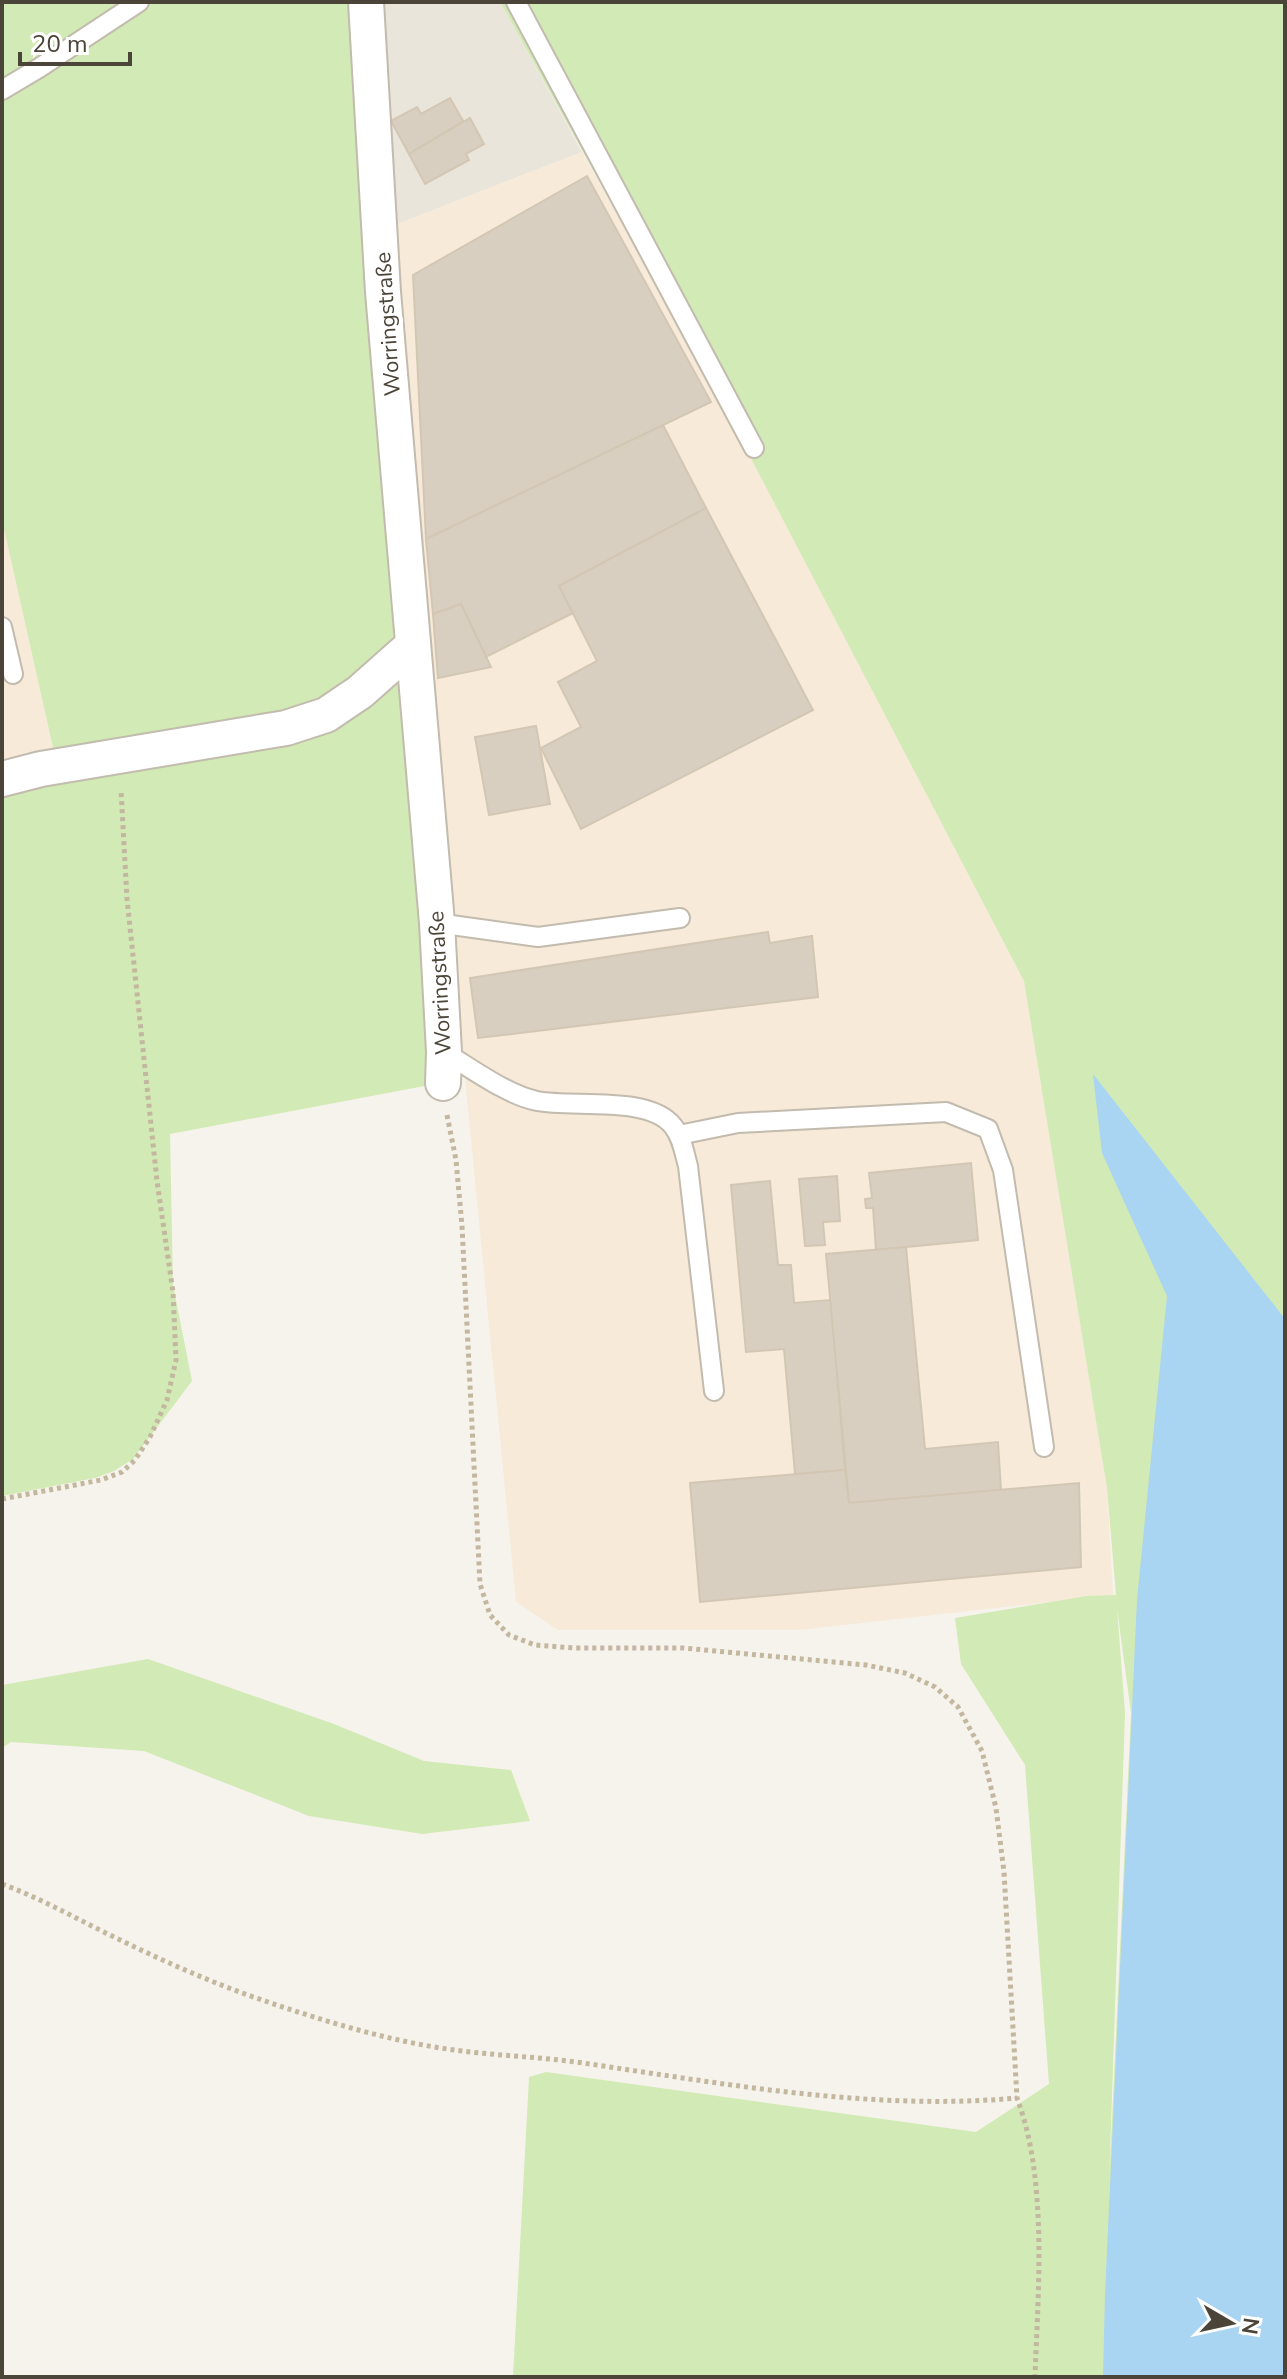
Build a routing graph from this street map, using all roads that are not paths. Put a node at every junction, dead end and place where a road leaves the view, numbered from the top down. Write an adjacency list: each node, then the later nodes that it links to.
1 (139, 2): 4 (lane)
2 (366, 2): 7 (street, Worringstraße)
3 (516, 2): 5 (lane)
4 (2, 90)
5 (754, 448)
6 (2, 627): 8 (lane)
7 (413, 645): 9 (street); 11 (street, Worringstraße)
8 (13, 674)
9 (2, 779)
10 (680, 918): 11 (lane)
11 (437, 923): 12 (street, Worringstraße)
12 (444, 1068): 13 (lane)
13 (679, 1135): 14 (lane); 15 (lane)
14 (714, 1391)
15 (1044, 1447)

